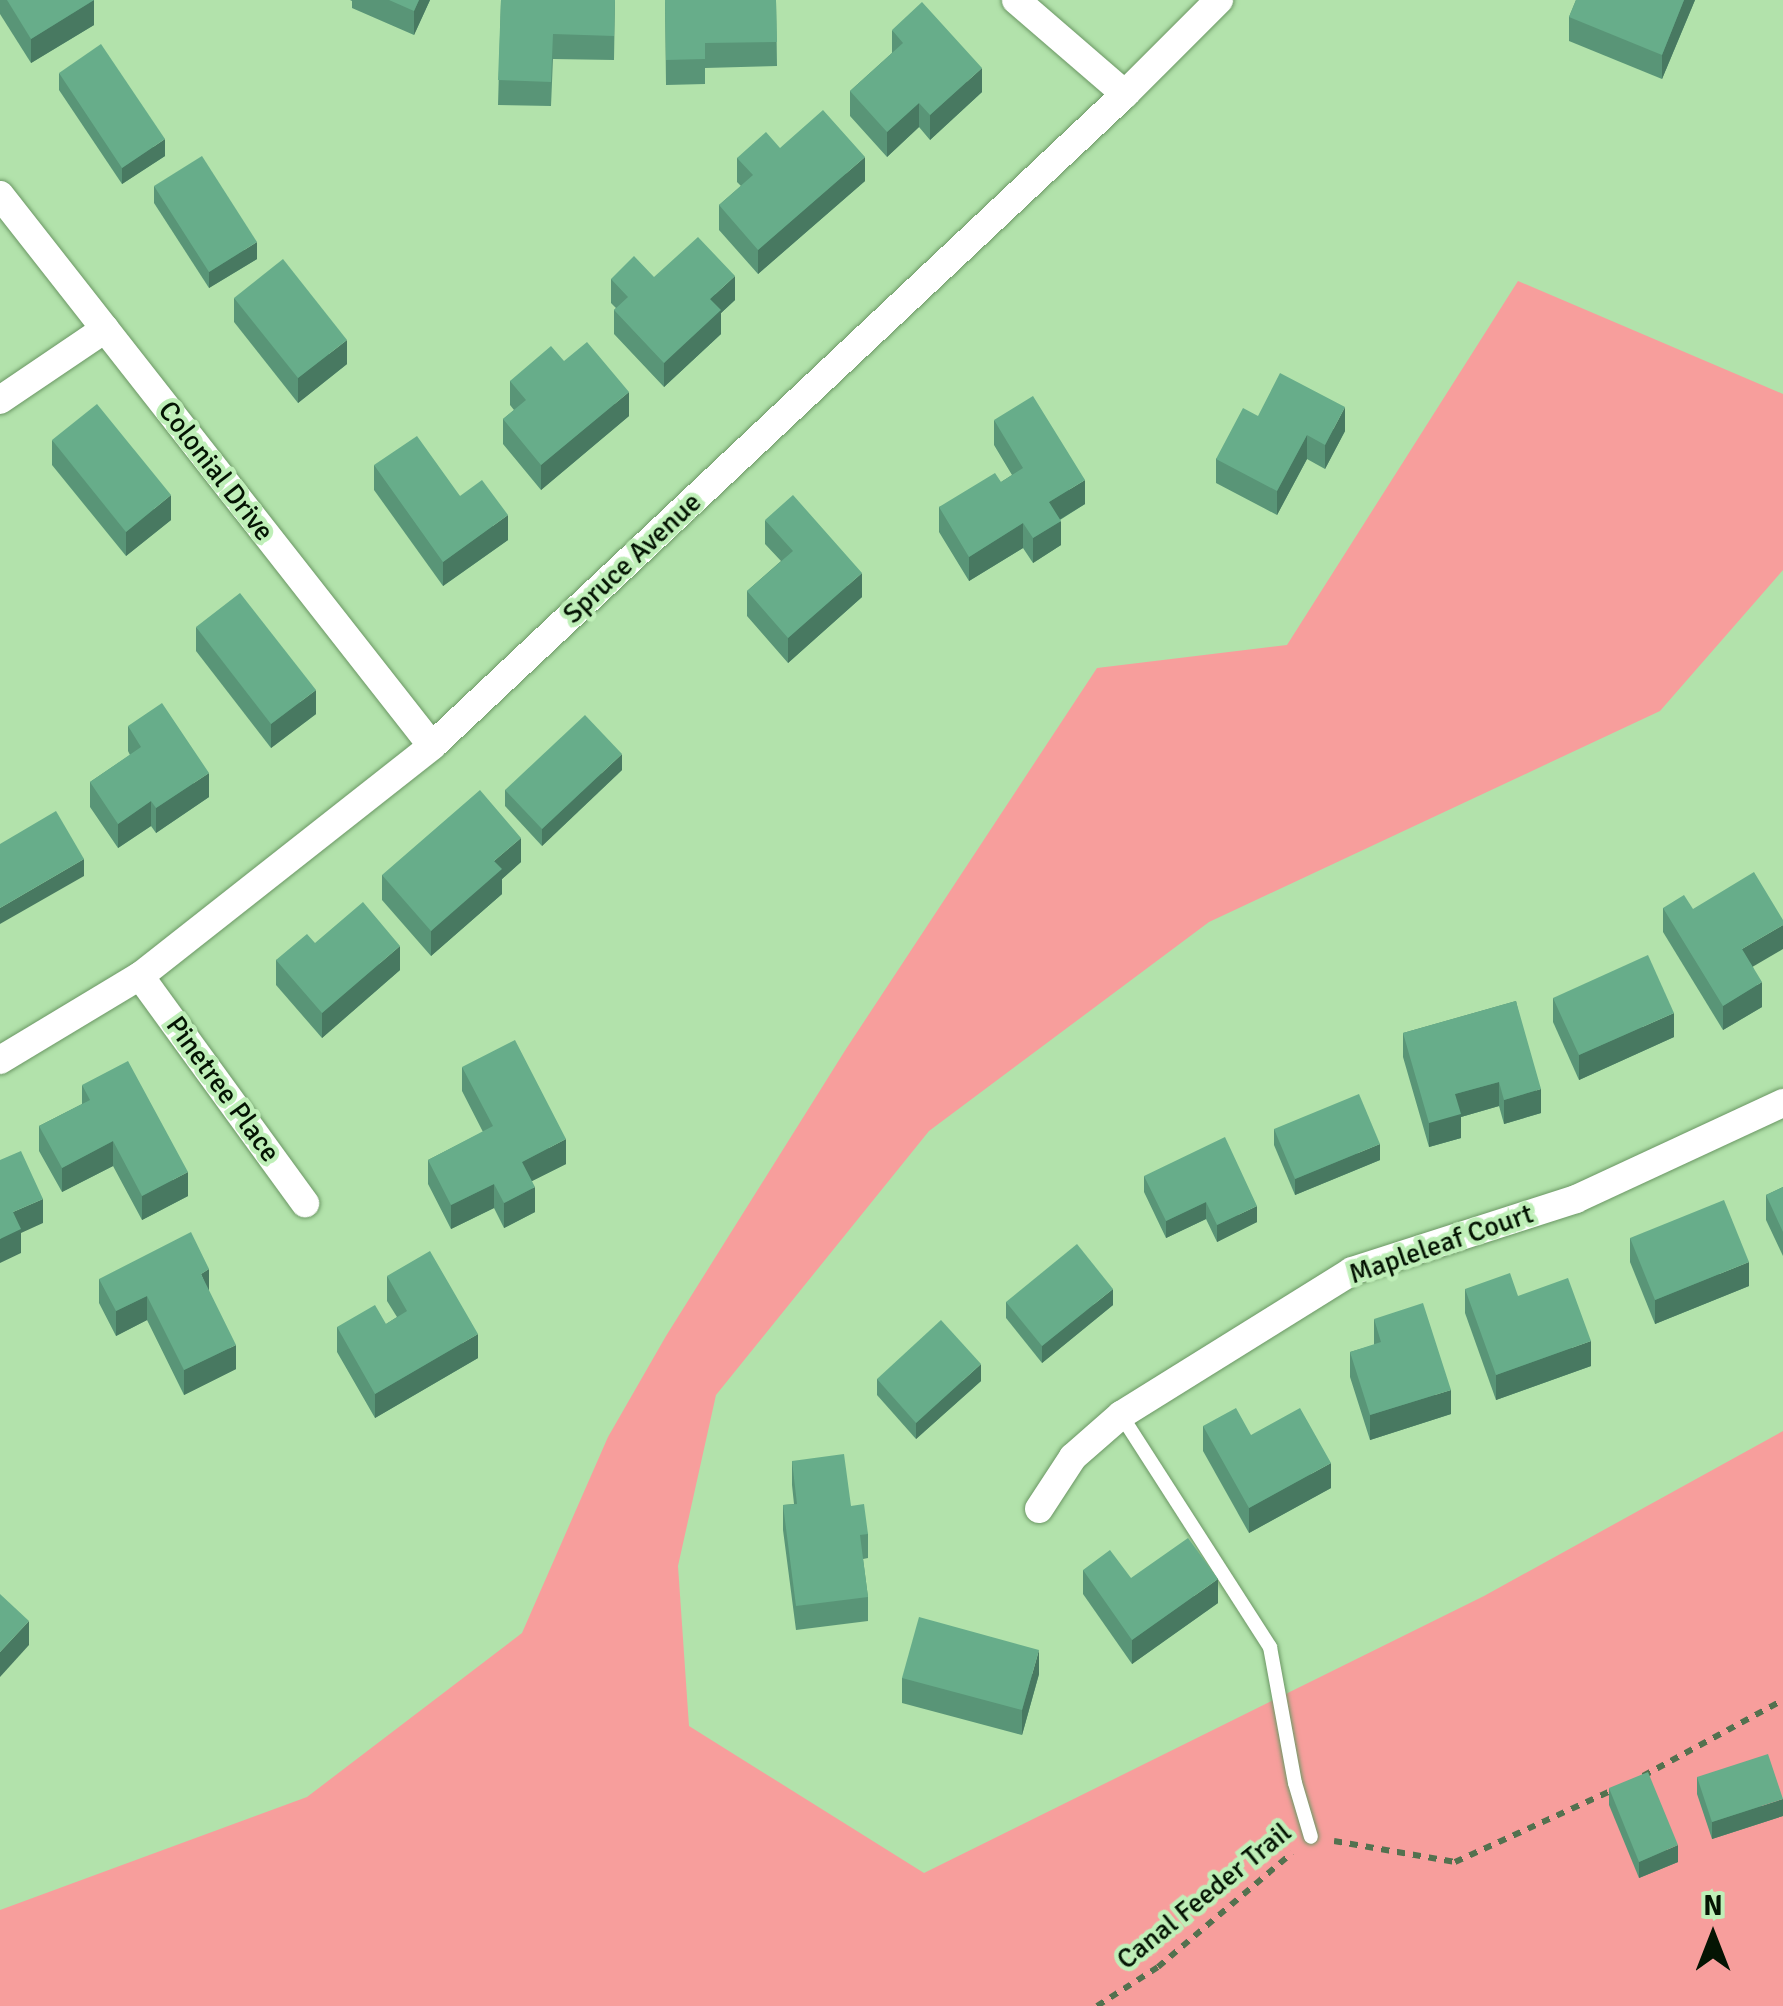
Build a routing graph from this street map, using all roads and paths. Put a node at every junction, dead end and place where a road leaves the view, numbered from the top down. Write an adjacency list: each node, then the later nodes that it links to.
1 (1016, 0): 3 (street)
2 (1219, 0): 3 (street, Spruce Avenue)
3 (1125, 94): 7 (street, Spruce Avenue)
4 (0, 195): 5 (street, Colonial Drive)
5 (105, 329): 6 (street); 7 (street, Colonial Drive)
6 (0, 400)
7 (432, 746): 8 (street, Spruce Avenue)
8 (140, 976): 9 (street, Spruce Avenue); 11 (street, Pinetree Place)
9 (0, 1060)
10 (1783, 1103): 12 (street, Mapleleaf Court)
11 (306, 1202)
12 (1121, 1415): 13 (street, Mapleleaf Court); 17 (lane)
13 (1039, 1508)
14 (1783, 1700): 15 (path)
15 (1640, 1778)
16 (1623, 1785): 17 (path, Canal Feeder Trail)
17 (1311, 1837): 18 (path, Canal Feeder Trail)
18 (1097, 2006)

